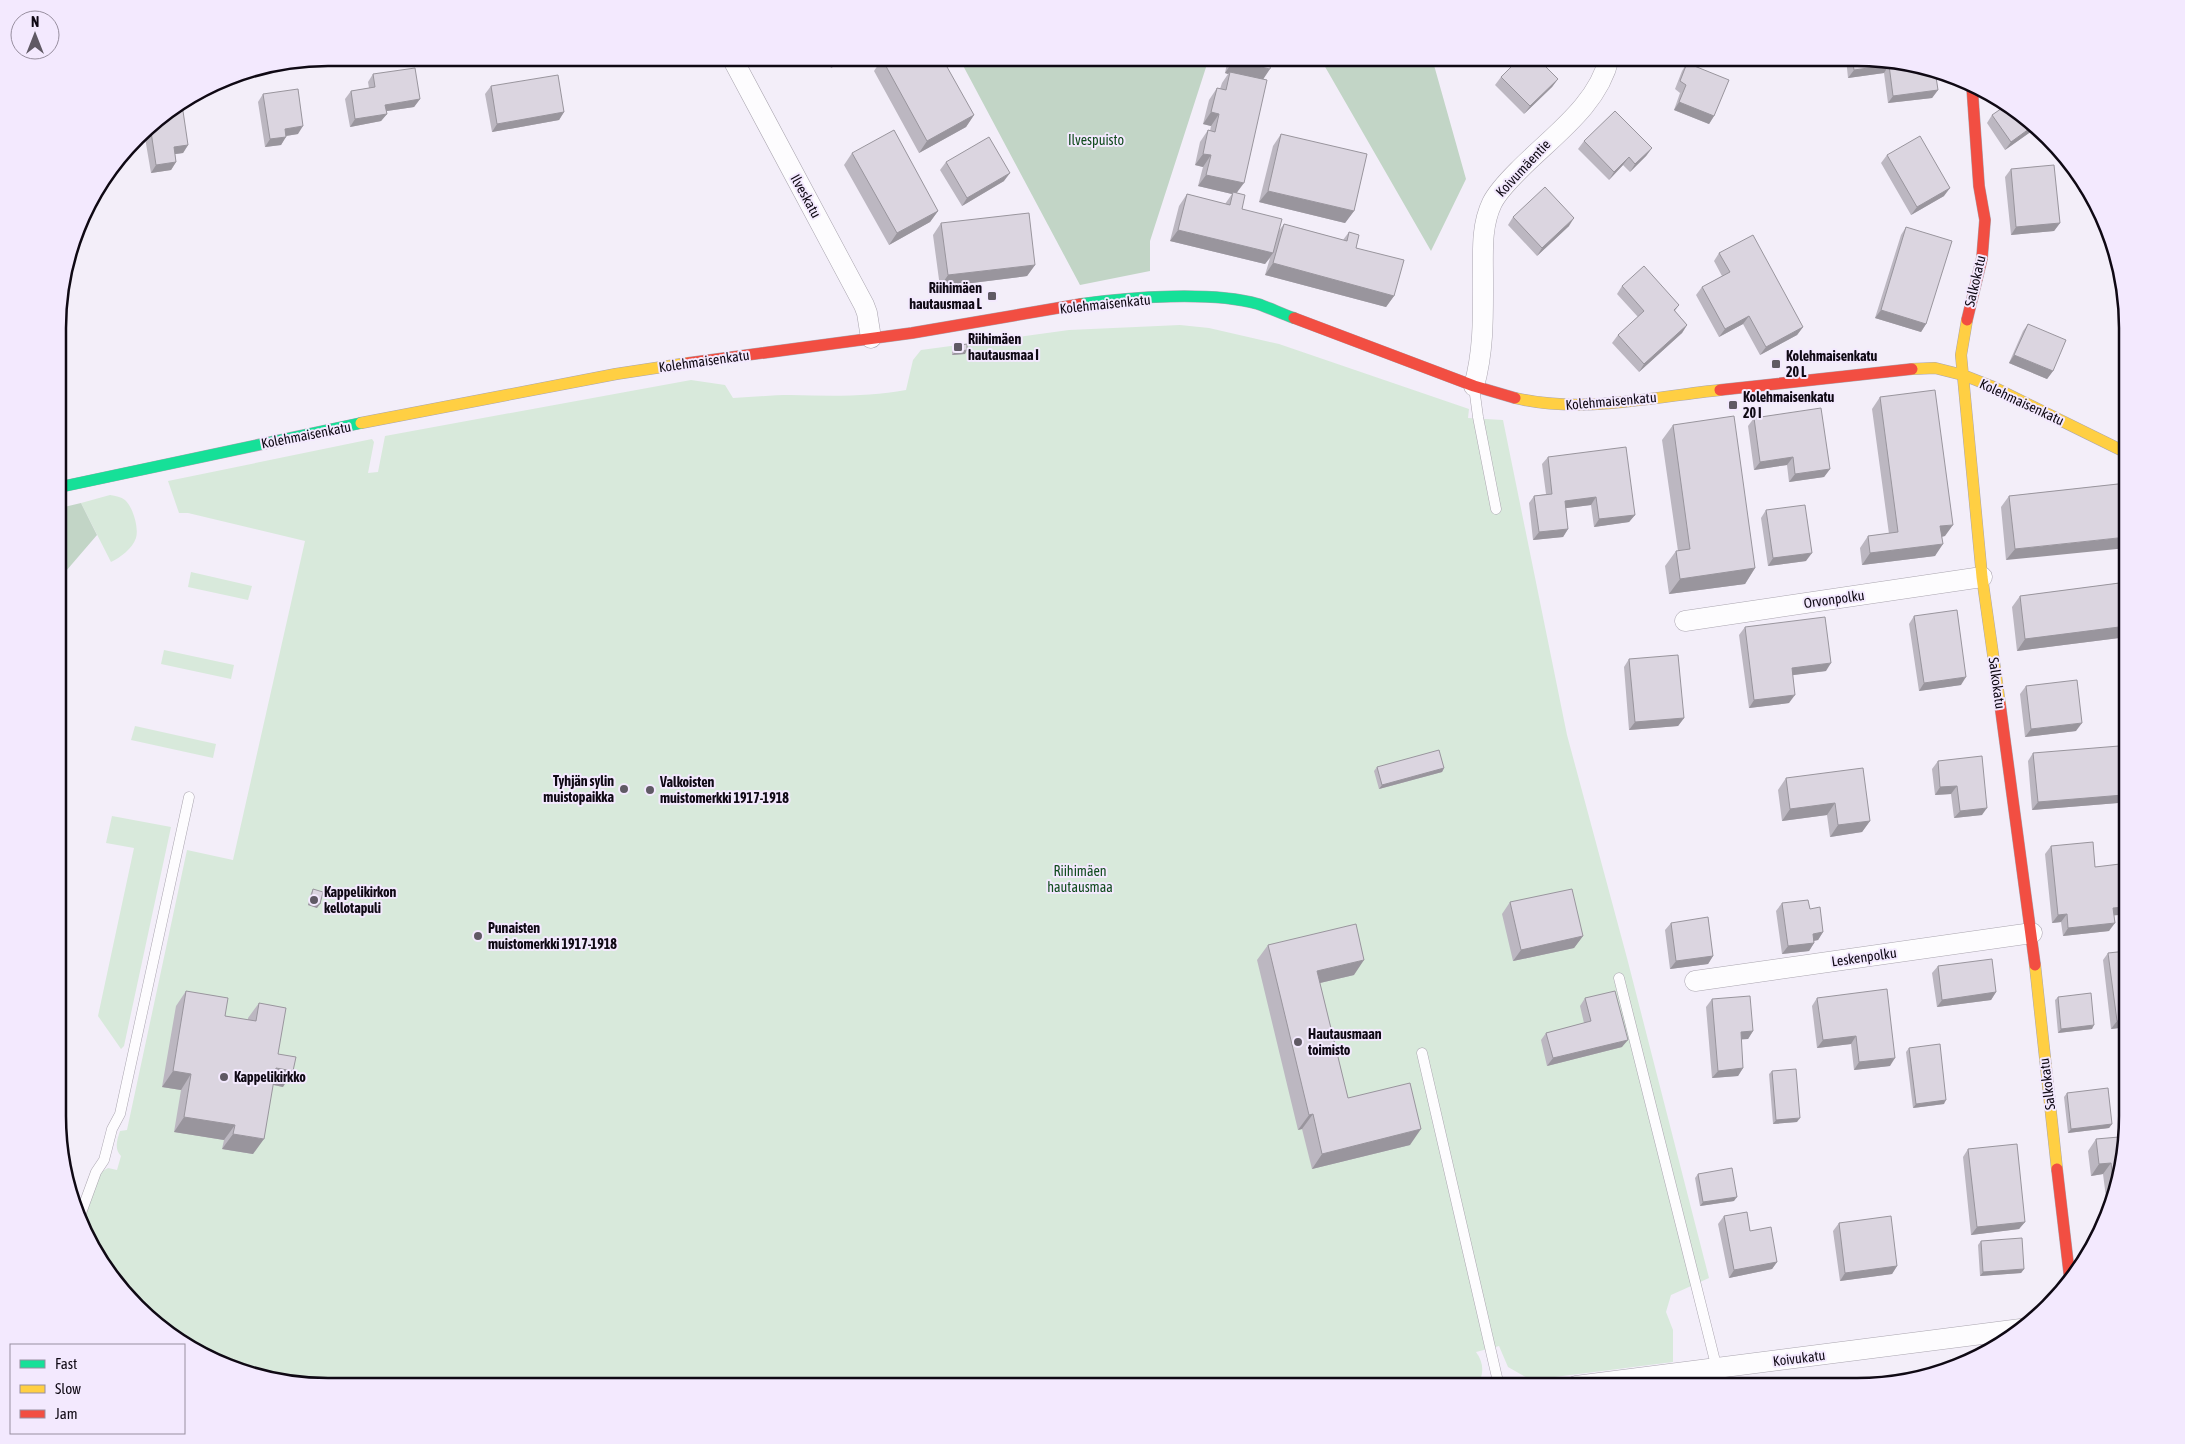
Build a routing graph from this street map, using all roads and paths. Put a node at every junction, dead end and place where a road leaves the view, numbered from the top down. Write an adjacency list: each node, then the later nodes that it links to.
1 (736, 66): 4 (street, Ilveskatu)
2 (1607, 66): 6 (street, Koivumäentie)
3 (1973, 93): 5 (street, Salkokatu)
4 (871, 338): 6 (street, Kolehmaisenkatu); 8 (street, Kolehmaisenkatu)
5 (1964, 375): 6 (street, Kolehmaisenkatu); 7 (street, Kolehmaisenkatu); 10 (street, Salkokatu)
6 (1474, 386): 9 (lane)
7 (2119, 449)
8 (66, 486)
9 (1496, 509)
10 (1982, 577): 11 (street, Orvonpolku); 13 (street, Salkokatu)
11 (1685, 620)
12 (189, 796): 17 (lane)
13 (2032, 933): 15 (street, Leskenpolku); 18 (street, Salkokatu)
14 (1619, 978): 20 (lane)
15 (1696, 981)
16 (1422, 1053): 21 (lane)
17 (83, 1208)
18 (2069, 1270)
19 (2006, 1331): 20 (street, Koivukatu)
20 (1717, 1369): 22 (street, Koivukatu)
21 (1497, 1378)
22 (1642, 1378)

